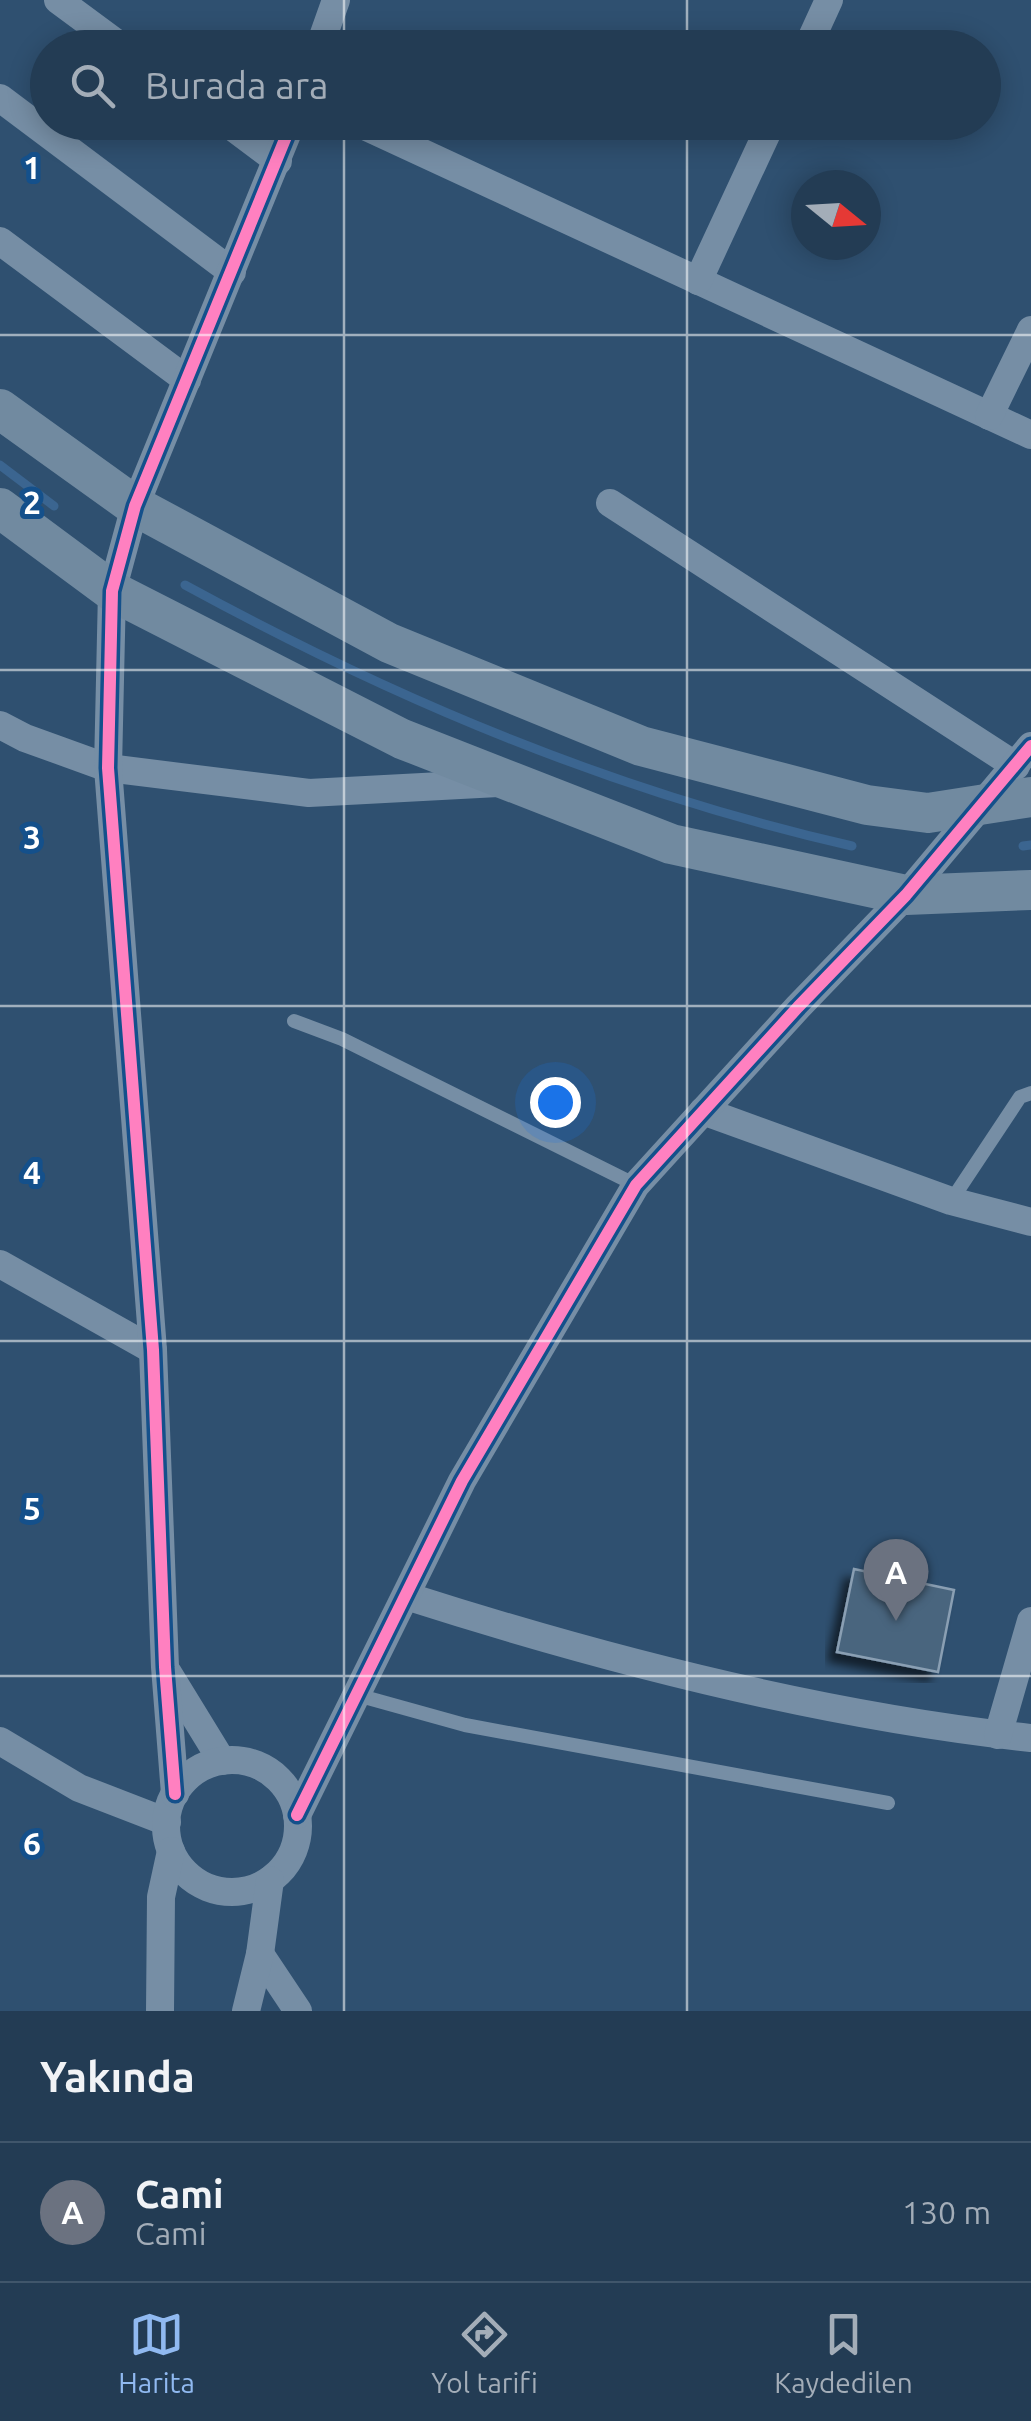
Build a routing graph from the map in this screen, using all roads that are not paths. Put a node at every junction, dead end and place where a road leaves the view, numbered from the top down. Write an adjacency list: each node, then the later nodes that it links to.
1 (58, 0): 4 (street)
2 (336, 0): 5 (street)
3 (830, 0): 6 (street)
4 (99, 30)
5 (325, 30)
6 (816, 30)
7 (0, 98): 8 (street)
8 (30, 120)
9 (56, 140): 16 (street)
10 (250, 140): 14 (street)
11 (286, 140): 14 (street)
12 (395, 140): 17 (street)
13 (764, 140): 17 (street)
14 (278, 161): 16 (street)
15 (0, 240): 19 (street)
16 (232, 272): 19 (street)
17 (698, 281): 21 (street)
18 (1031, 330): 21 (street)
19 (187, 380): 24 (street)
20 (0, 409): 24 (main road)
21 (988, 416): 22 (street)
22 (1031, 435)
23 (610, 503): 29 (street)
24 (135, 506): 26 (street); 31 (main road)
25 (0, 508): 26 (main road)
26 (112, 590): 28 (street); 30 (main road)
27 (0, 724): 28 (street)
28 (108, 768): 30 (street); 41 (street)
29 (1026, 770): 31 (main road)
30 (512, 782): 33 (main road)
31 (986, 804): 33 (street)
32 (1031, 890): 33 (main road)
33 (906, 895): 36 (street)
34 (294, 1022): 37 (lane)
35 (1031, 1093): 38 (lane)
36 (703, 1111): 37 (street); 38 (street)
37 (636, 1185): 42 (street)
38 (952, 1200): 39 (street)
39 (1031, 1222)
40 (0, 1264): 41 (street)
41 (152, 1350): 44 (street)
42 (406, 1596): 45 (street); 46 (street)
43 (1031, 1622): 46 (street)
44 (165, 1667): 49 (street); 50 (street)
45 (357, 1696): 51 (lane); 52 (street)
46 (998, 1735): 47 (street)
47 (1031, 1738)
48 (0, 1740): 53 (street)
49 (222, 1761): 50 (street); 52 (street)
50 (175, 1794): 53 (street)
51 (888, 1803)
52 (297, 1816): 55 (street)
53 (166, 1822): 54 (street)
54 (171, 1851): 55 (street); 57 (street)
55 (270, 1880): 56 (street)
56 (260, 1954): 58 (street); 59 (street)
57 (160, 2011)
58 (246, 2011)
59 (298, 2011)

